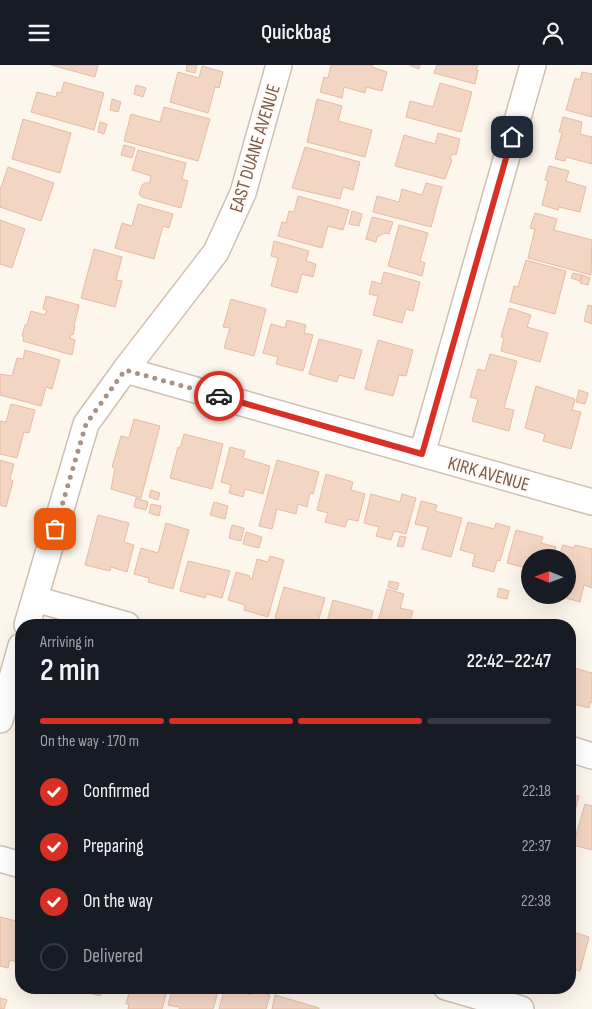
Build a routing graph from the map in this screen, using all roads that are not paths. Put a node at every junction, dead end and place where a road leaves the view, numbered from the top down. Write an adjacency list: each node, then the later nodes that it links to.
1 (278, 65): 3 (street, EAST DUANE AVENUE)
2 (533, 65): 4 (street)
3 (125, 370): 4 (street, KIRK AVENUE); 6 (street, EAST DUANE AVENUE)
4 (422, 454): 5 (street, KIRK AVENUE)
5 (592, 502)
6 (35, 599): 7 (street, EAST DUANE AVENUE); 8 (street)
7 (29, 619)
8 (106, 619)
9 (15, 667): 10 (street)
10 (0, 720)
11 (576, 751): 12 (street)
12 (592, 756)
13 (0, 859): 14 (street)
14 (15, 863)
15 (470, 994): 16 (street)
16 (521, 1009)

